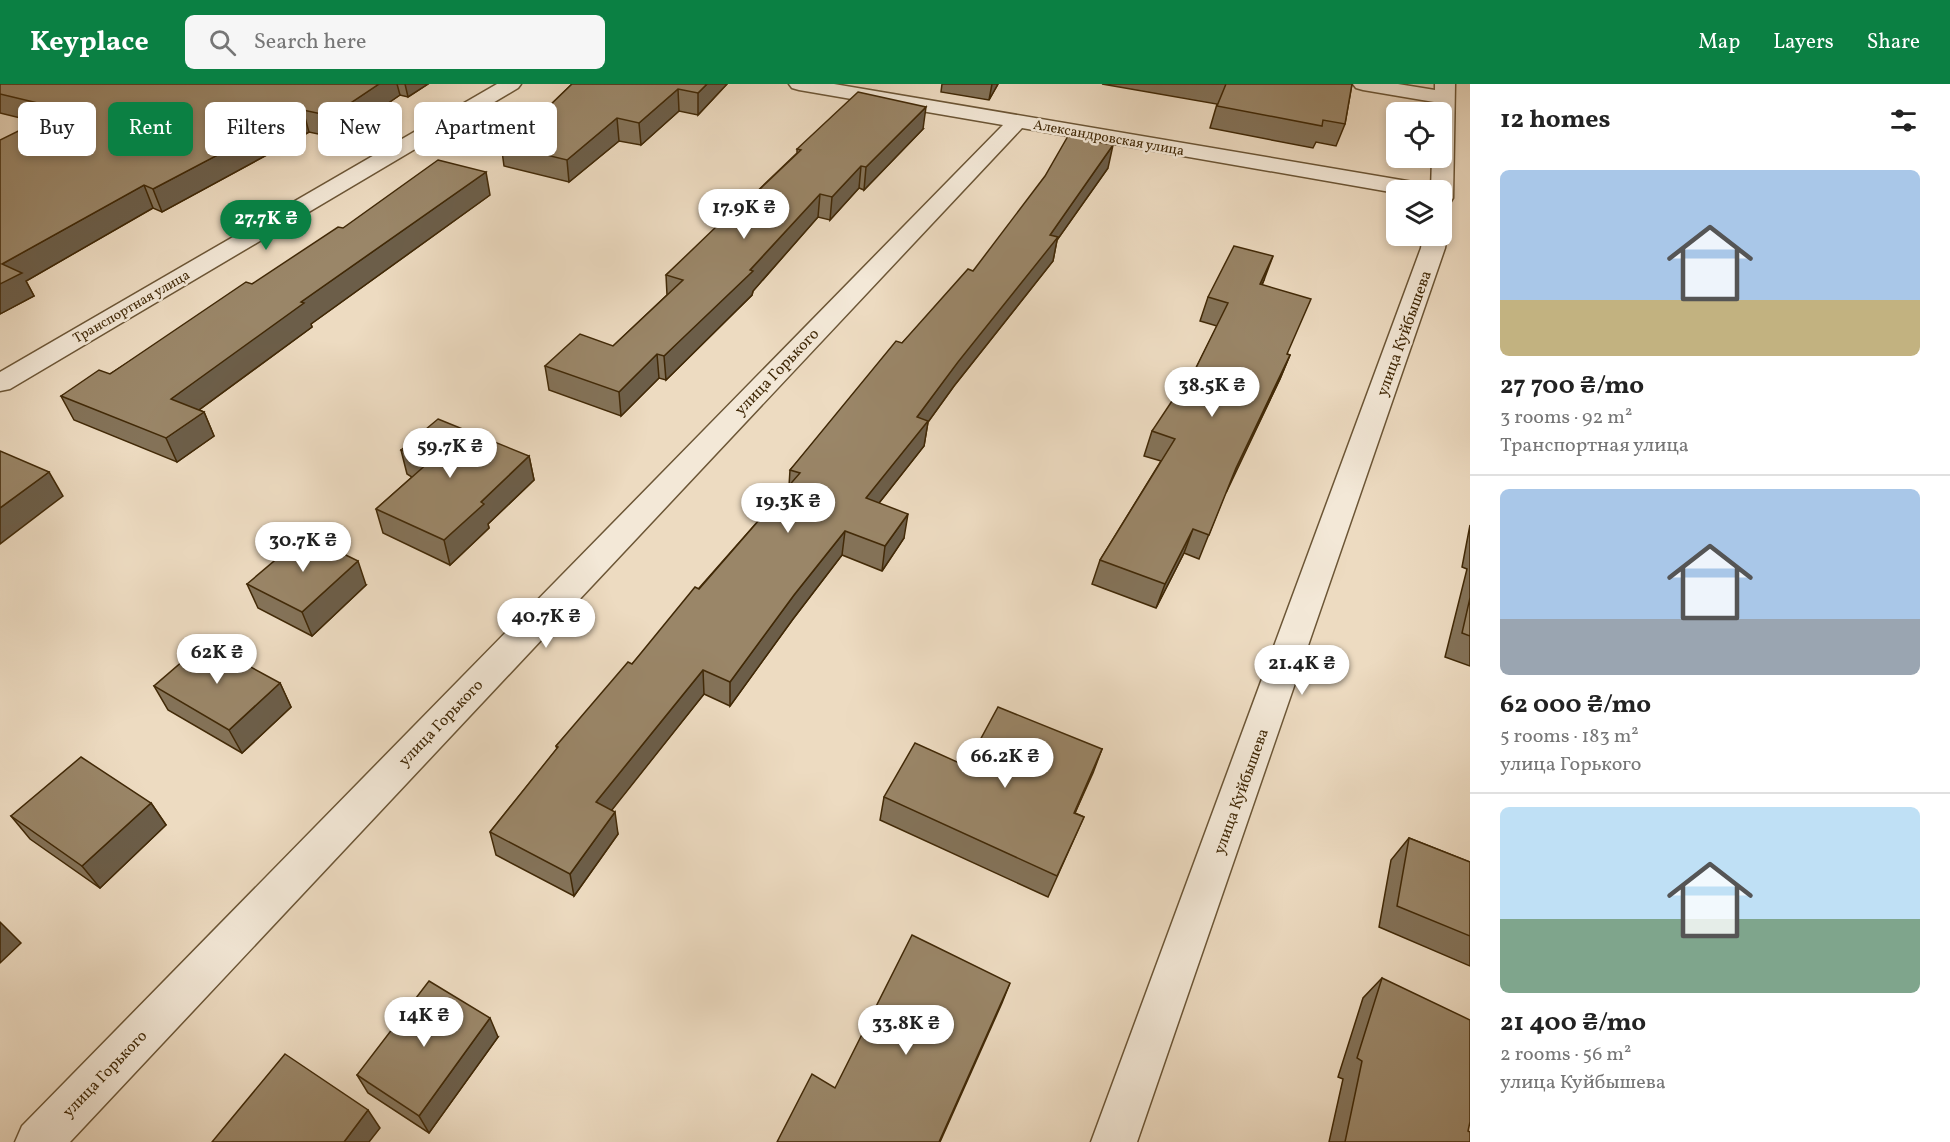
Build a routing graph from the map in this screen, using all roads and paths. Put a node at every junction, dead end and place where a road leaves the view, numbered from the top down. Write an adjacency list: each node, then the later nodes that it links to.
1 (511, 84): 9 (street, Транспортная улица)
2 (799, 84): 5 (street, Александровская улица)
3 (1364, 84): 4 (street)
4 (1445, 91): 6 (street)
5 (1018, 122): 7 (street, Александровская улица); 10 (street, улица Горького)
6 (1446, 180)
7 (1386, 184)
8 (1433, 246): 11 (street, улица Куйбышева)
9 (0, 383)
10 (38, 1142)
11 (1114, 1142)

